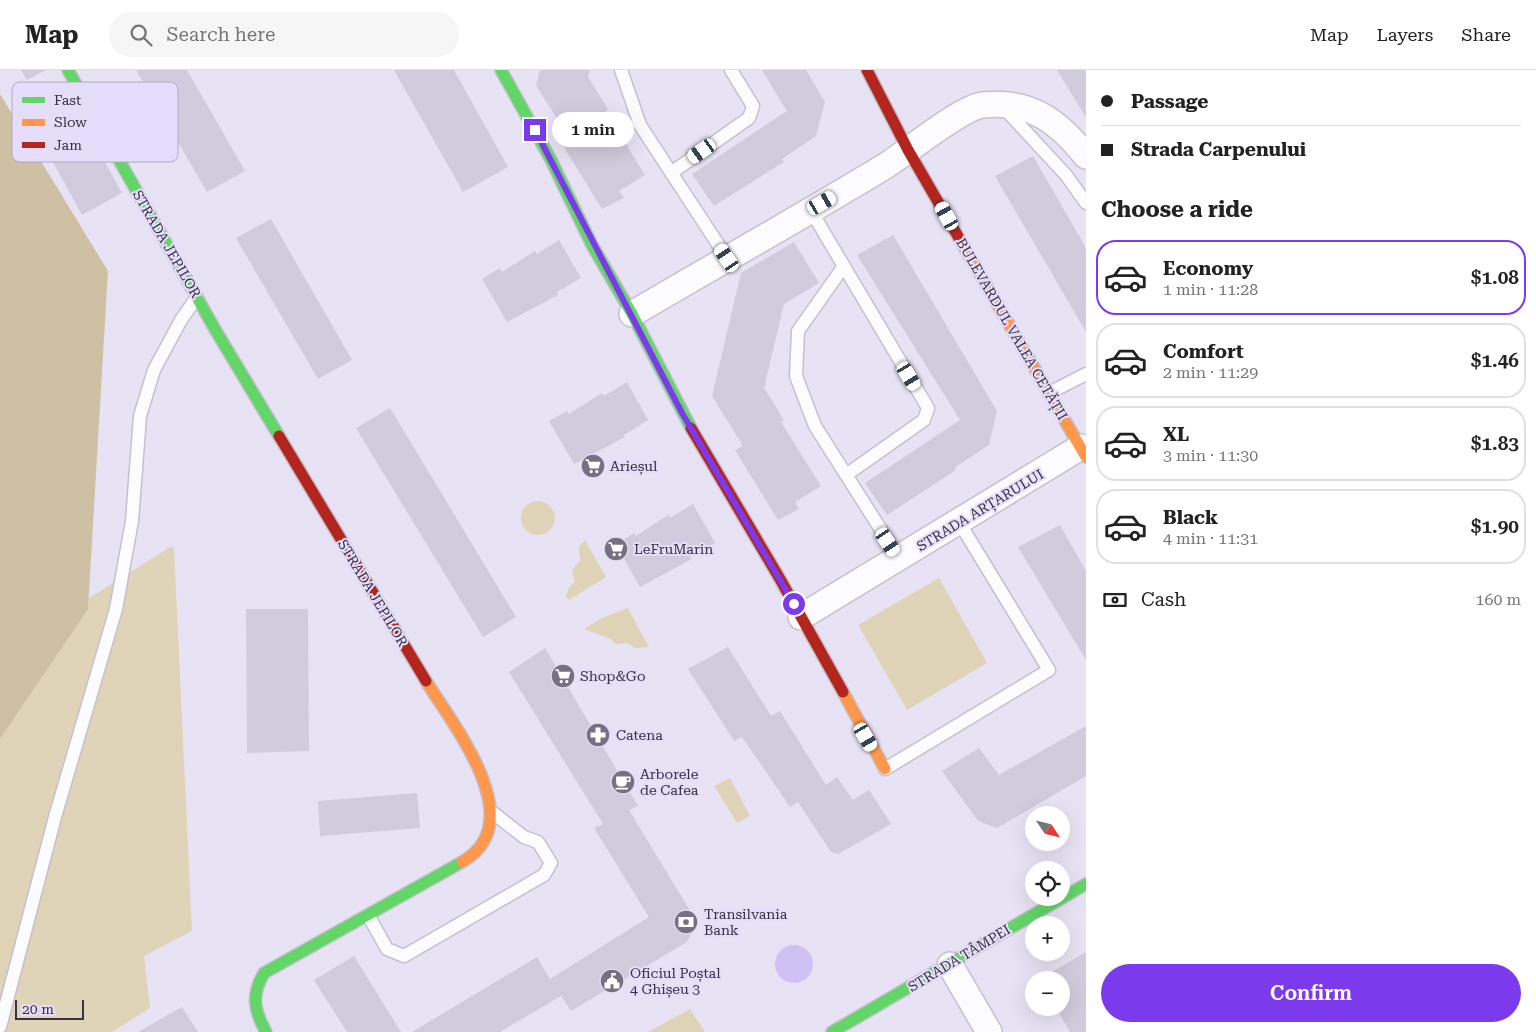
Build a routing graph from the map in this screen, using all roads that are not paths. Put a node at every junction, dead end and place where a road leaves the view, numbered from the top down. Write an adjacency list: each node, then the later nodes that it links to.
1 (68, 70): 6 (street, STRADA JEPILOR)
2 (501, 70): 17 (street)
3 (621, 70): 11 (lane)
4 (731, 70): 11 (lane)
5 (867, 70): 8 (street, BULEVARDUL VALEA CETĂȚII)
6 (75, 82)
7 (1002, 106): 8 (street); 9 (street); 12 (lane)
8 (908, 150): 13 (street); 19 (street, BULEVARDUL VALEA CETĂȚII)
9 (1086, 156)
10 (120, 162): 16 (street, STRADA JEPILOR)
11 (671, 173): 14 (lane)
12 (1086, 203)
13 (810, 209): 14 (street); 15 (lane)
14 (727, 258): 17 (street)
15 (844, 266): 21 (lane); 21 (lane)
16 (197, 297): 26 (street, STRADA JEPILOR); 30 (lane)
17 (632, 314): 24 (street)
18 (1086, 374): 19 (lane)
19 (1049, 393): 20 (street, BULEVARDUL VALEA CETĂȚII)
20 (1083, 452): 22 (street, STRADA ARȚARULUI)
21 (846, 475): 23 (lane)
22 (959, 522): 23 (street, STRADA ARȚARULUI); 25 (lane)
23 (899, 558): 24 (street, STRADA ARȚARULUI)
24 (801, 617): 25 (street)
25 (885, 769)
26 (492, 811): 28 (street, STRADA JEPILOR); 28 (lane)
27 (1086, 884): 29 (street, STRADA TÂMPEI)
28 (368, 915): 31 (street, STRADA JEPILOR)
29 (950, 965): 32 (street, STRADA TÂMPEI); 33 (street)
30 (0, 1027)
31 (266, 1032)
32 (832, 1032)
33 (989, 1032)

